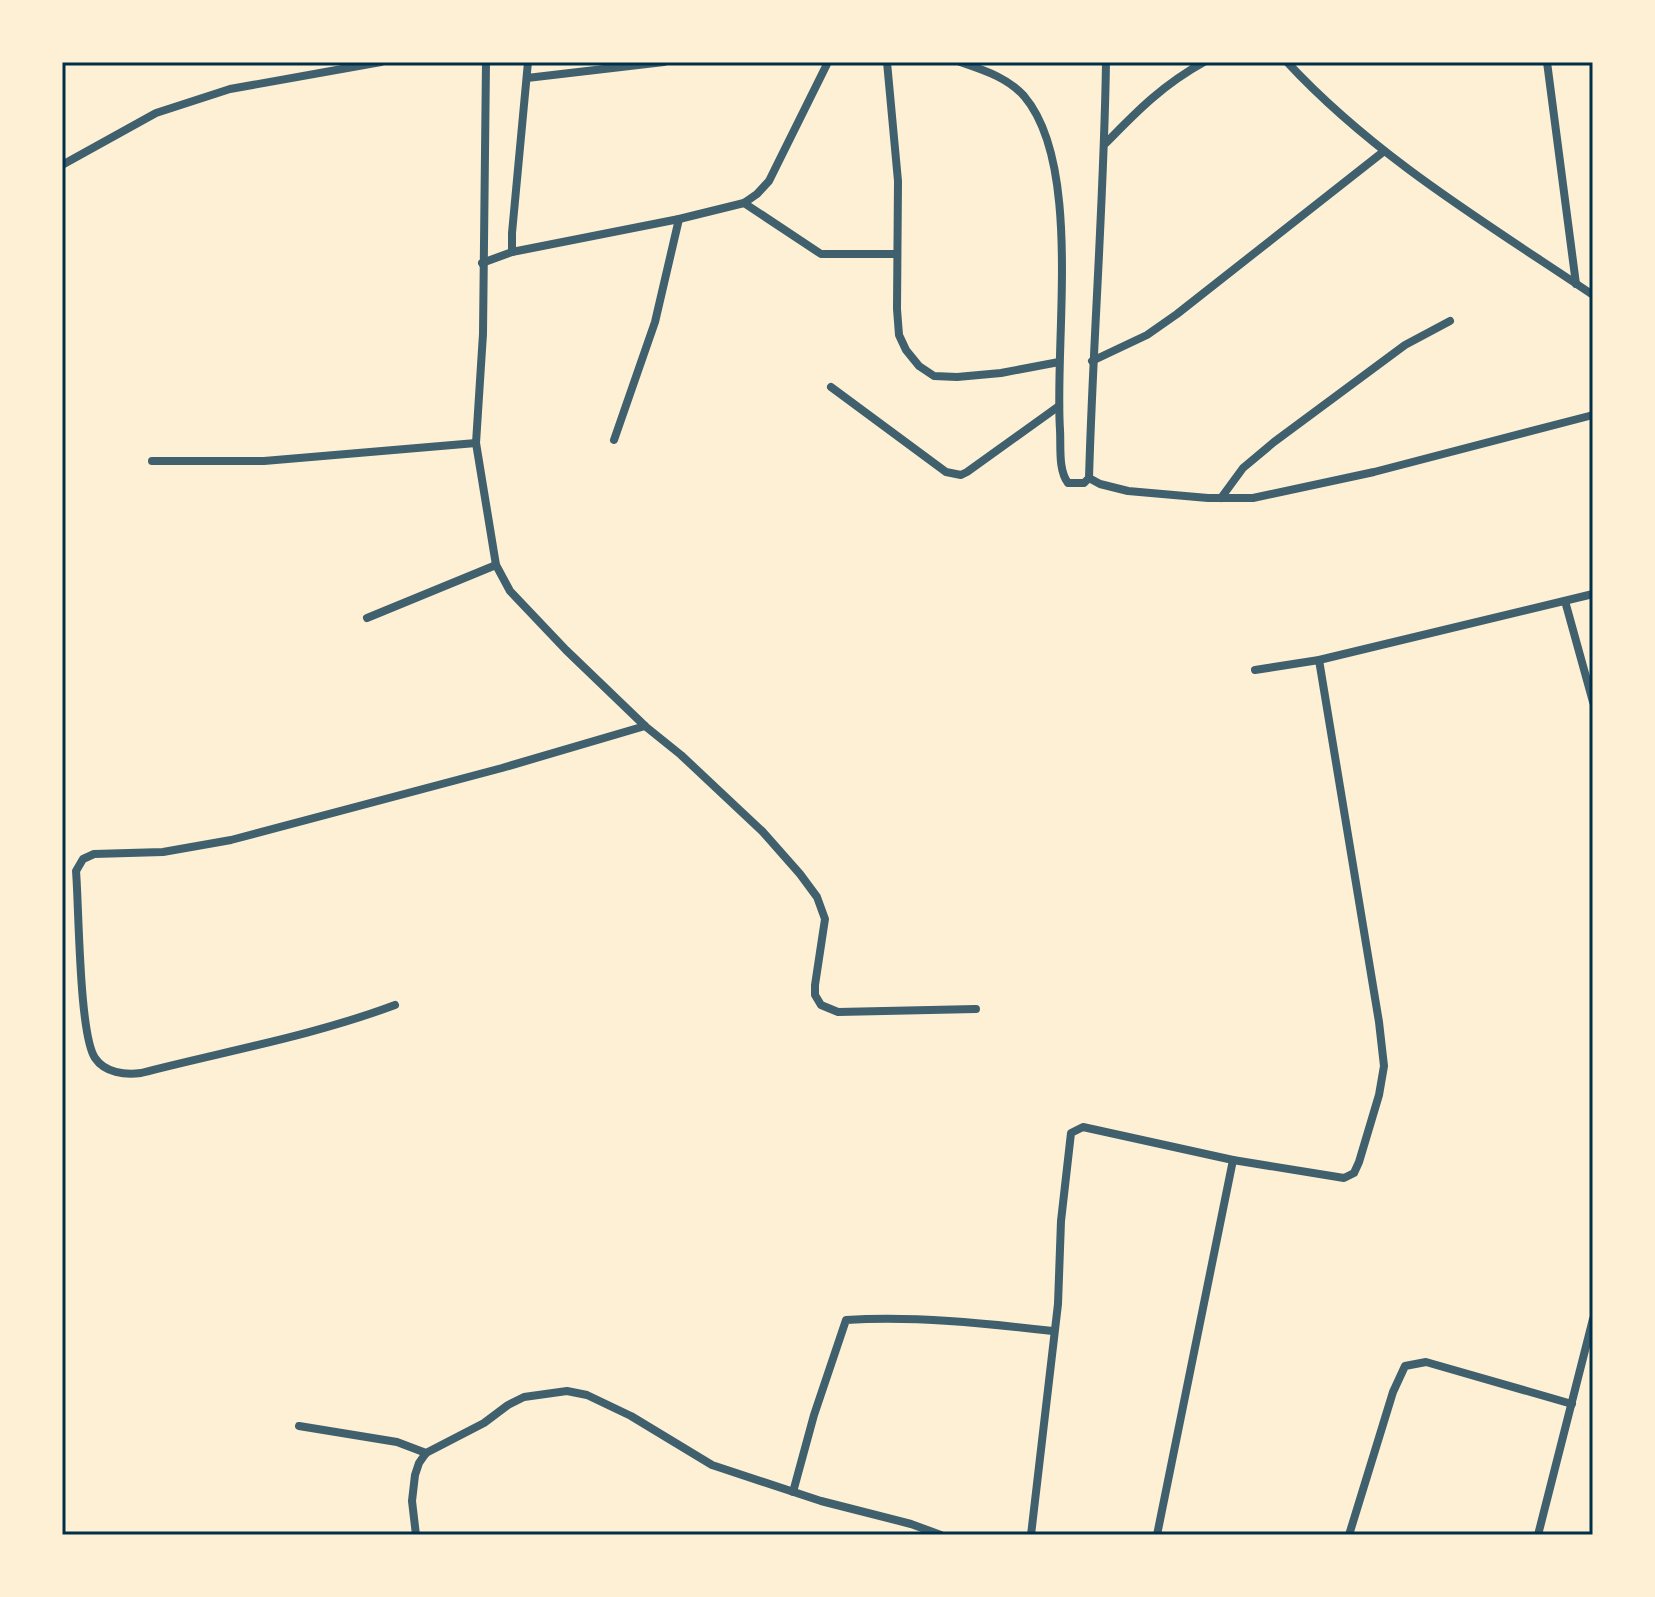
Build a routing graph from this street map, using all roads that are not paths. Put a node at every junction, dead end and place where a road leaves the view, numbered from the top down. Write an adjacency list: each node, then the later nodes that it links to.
1 (381, 62): 15 (street)
2 (486, 62): 20 (street)
3 (528, 62): 12 (street)
4 (664, 62): 12 (street)
5 (828, 62): 16 (street)
6 (887, 62): 19 (street)
7 (960, 62): 25 (street)
8 (1106, 62): 13 (street)
9 (1204, 62): 13 (street)
10 (1287, 62): 14 (street)
11 (1547, 62): 21 (street)
12 (527, 78): 18 (street)
13 (1105, 143): 24 (street)
14 (1383, 152): 21 (street); 24 (street)
15 (62, 165)
16 (744, 203): 17 (street); 19 (street)
17 (679, 219): 18 (street); 29 (street)
18 (512, 252): 20 (street)
19 (897, 254): 25 (street)
20 (482, 263): 30 (street)
21 (1576, 284): 22 (street)
22 (1593, 295)
23 (1450, 321): 33 (street)
24 (1092, 361): 32 (street)
25 (1059, 362): 27 (street)
26 (831, 387): 27 (street)
27 (1059, 406): 32 (street)
28 (1593, 415): 33 (street)
29 (614, 440)
30 (476, 443): 31 (street); 34 (street)
31 (152, 461)
32 (1089, 478): 33 (street)
33 (1221, 498)
34 (496, 565): 37 (street); 41 (street)
35 (1593, 594): 36 (street)
36 (1565, 601): 38 (street); 40 (street)
37 (367, 618)
38 (1319, 660): 39 (street); 44 (street)
39 (1255, 670)
40 (1593, 702)
41 (645, 726): 42 (street); 43 (street)
42 (395, 1005)
43 (976, 1009)
44 (1233, 1160): 46 (street); 54 (street)
45 (1593, 1319): 47 (street)
46 (1053, 1331): 50 (street); 53 (street)
47 (1572, 1404): 55 (street); 56 (street)
48 (299, 1426): 49 (street)
49 (426, 1453): 50 (street); 51 (street)
50 (793, 1492): 52 (street)
51 (416, 1535)
52 (941, 1535)
53 (1031, 1535)
54 (1157, 1535)
55 (1349, 1535)
56 (1538, 1535)

